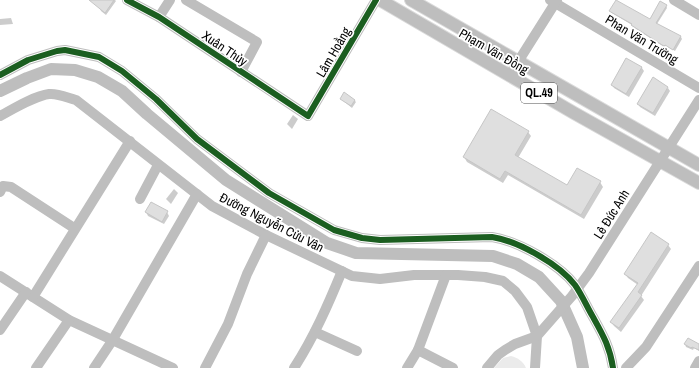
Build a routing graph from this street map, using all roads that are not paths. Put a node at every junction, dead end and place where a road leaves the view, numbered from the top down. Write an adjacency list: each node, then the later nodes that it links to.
1 (127, 0): 10 (street, Xuân Thủy)
2 (170, 0): 10 (street)
3 (186, 0): 12 (street)
4 (376, 0): 18 (street, Lâm Hoằng)
5 (380, 0): 14 (main road, Phạm Văn Đồng / QL.49)
6 (411, 0): 11 (main road, Phạm Văn Đồng / QL.49)
7 (674, 0): 9 (street)
8 (554, 1): 11 (street); 15 (street, Phan Văn Trường)
9 (699, 15)
10 (159, 17): 12 (street, Xuân Thủy)
11 (518, 62): 14 (street); 20 (main road, Phạm Văn Đồng / QL.49)
12 (241, 72): 18 (street, Xuân Thủy)
13 (0, 76): 34 (street)
14 (509, 76): 21 (main road, Phạm Văn Đồng / QL.49)
15 (699, 88)
16 (699, 100): 20 (street, Lê Đức Anh)
17 (0, 116): 19 (street, Đường Nguyễn Cửu Vân)
18 (308, 116)
19 (130, 141): 22 (street, Đường Nguyễn Cửu Vân); 28 (street)
20 (669, 148): 21 (street, Lê Đức Anh); 23 (main road, Phạm Văn Đồng / QL.49)
21 (660, 161): 24 (main road, Phạm Văn Đồng / QL.49); 34 (street, Lê Đức Anh)
22 (158, 165): 26 (street, Đường Nguyễn Cửu Vân); 27 (street)
23 (699, 165)
24 (699, 183)
25 (1, 187): 28 (street)
26 (197, 194): 29 (street, Đường Nguyễn Cửu Vân); 40 (street)
27 (140, 199)
28 (74, 228): 35 (street)
29 (266, 235): 31 (street, Đường Nguyễn Cửu Vân); 47 (street)
30 (699, 266): 54 (street)
31 (342, 271): 32 (street, Đường Nguyễn Cửu Vân); 38 (street)
32 (446, 275): 39 (street, Đường Nguyễn Cửu Vân); 41 (street)
33 (0, 276): 35 (street)
34 (575, 293): 39 (street, Lê Đức Anh); 53 (street)
35 (29, 295): 36 (street); 37 (street)
36 (69, 320): 40 (street); 44 (street)
37 (0, 330)
38 (315, 332): 42 (street); 48 (street)
39 (537, 336): 51 (street, Lê Đức Anh); 52 (street)
40 (112, 341): 45 (street); 46 (street)
41 (418, 350): 49 (street); 50 (street)
42 (358, 351)
43 (699, 361): 55 (street)
44 (36, 368)
45 (94, 368)
46 (172, 368)
47 (205, 368)
48 (294, 368)
49 (407, 368)
50 (453, 368)
51 (487, 368)
52 (535, 368)
53 (613, 368)
54 (626, 368)
55 (695, 368)

